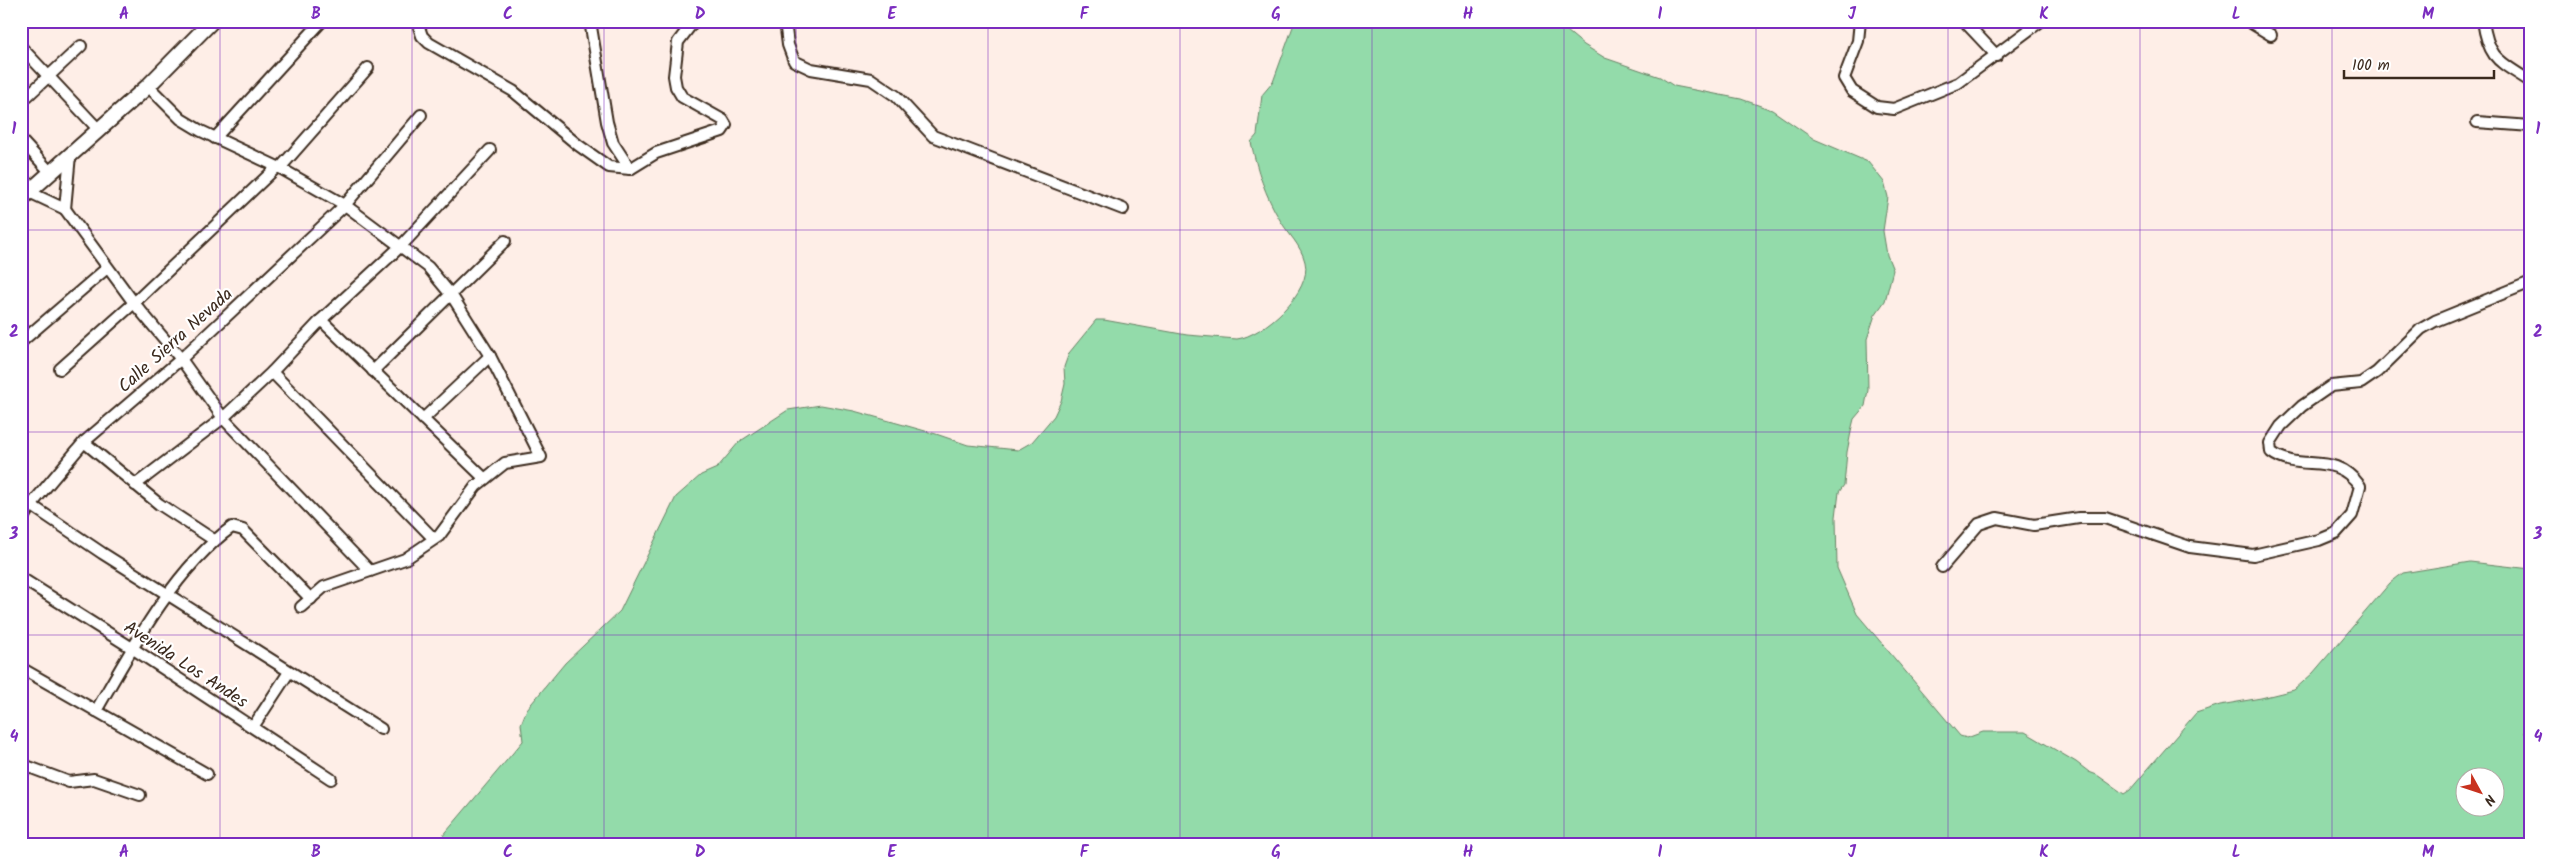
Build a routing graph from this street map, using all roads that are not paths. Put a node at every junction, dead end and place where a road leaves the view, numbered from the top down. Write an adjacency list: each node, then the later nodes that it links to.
1 (212, 21): 19 (main road)
2 (322, 21): 25 (street)
3 (418, 21): 30 (street)
4 (590, 21): 30 (street)
5 (694, 21): 30 (street)
6 (785, 21): 35 (street)
7 (1860, 21): 15 (street)
8 (1964, 21): 15 (street)
9 (2248, 21): 12 (street)
10 (2483, 21): 18 (street)
11 (2036, 23): 15 (street)
12 (2271, 35)
13 (81, 46): 17 (street)
14 (21, 47): 17 (street)
15 (1997, 56)
16 (368, 68): 29 (street)
17 (50, 77): 20 (street); 24 (street)
18 (2531, 82)
19 (148, 86): 24 (main road); 25 (street)
20 (21, 102)
21 (421, 116): 33 (street, Calle Sierra Nevada)
22 (2476, 122): 23 (street)
23 (2531, 126)
24 (99, 130): 28 (main road)
25 (216, 138): 29 (street)
26 (21, 140): 31 (street)
27 (490, 150): 37 (street)
28 (70, 154): 31 (main road); 34 (street)
29 (278, 168): 33 (street); 41 (street)
30 (630, 169)
31 (50, 173): 32 (main road)
32 (25, 196): 34 (street)
33 (345, 205): 37 (street); 45 (street, Calle Sierra Nevada)
34 (65, 209): 38 (street)
35 (1123, 209)
36 (505, 241): 40 (street)
37 (401, 246): 40 (street); 42 (street)
38 (107, 268): 41 (street); 43 (street)
39 (2531, 282): 58 (street)
40 (452, 296): 44 (street); 47 (street)
41 (134, 303): 45 (street); 46 (street)
42 (321, 320): 47 (street); 48 (street)
43 (21, 342)
44 (490, 356): 50 (street); 52 (street)
45 (182, 359): 49 (street); 51 (street, Calle Sierra Nevada)
46 (60, 369)
47 (373, 371): 50 (street)
48 (272, 372): 49 (street); 56 (street)
49 (223, 418): 53 (street); 59 (street)
50 (423, 419): 52 (street)
51 (84, 442): 53 (street); 54 (street, Calle Sierra Nevada)
52 (486, 479): 56 (street)
53 (136, 485): 57 (street)
54 (32, 505): 55 (street, Calle Sierra Nevada); 61 (street)
55 (21, 521)
56 (434, 539): 59 (street)
57 (214, 540): 61 (street); 62 (street)
58 (1942, 567)
59 (370, 571): 62 (street)
60 (21, 578): 64 (street, Avenida Los Andes)
61 (169, 594): 64 (street); 66 (street)
62 (311, 598): 63 (street)
63 (301, 607)
64 (132, 648): 68 (street); 69 (street, Avenida Los Andes)
65 (21, 668): 68 (street)
66 (289, 672): 69 (street); 70 (street)
67 (2531, 708): 71 (street)
68 (96, 711): 73 (street)
69 (253, 727): 74 (street, Avenida Los Andes)
70 (382, 729)
71 (2531, 730)
72 (21, 764): 75 (street)
73 (207, 774)
74 (331, 780)
75 (140, 796)

